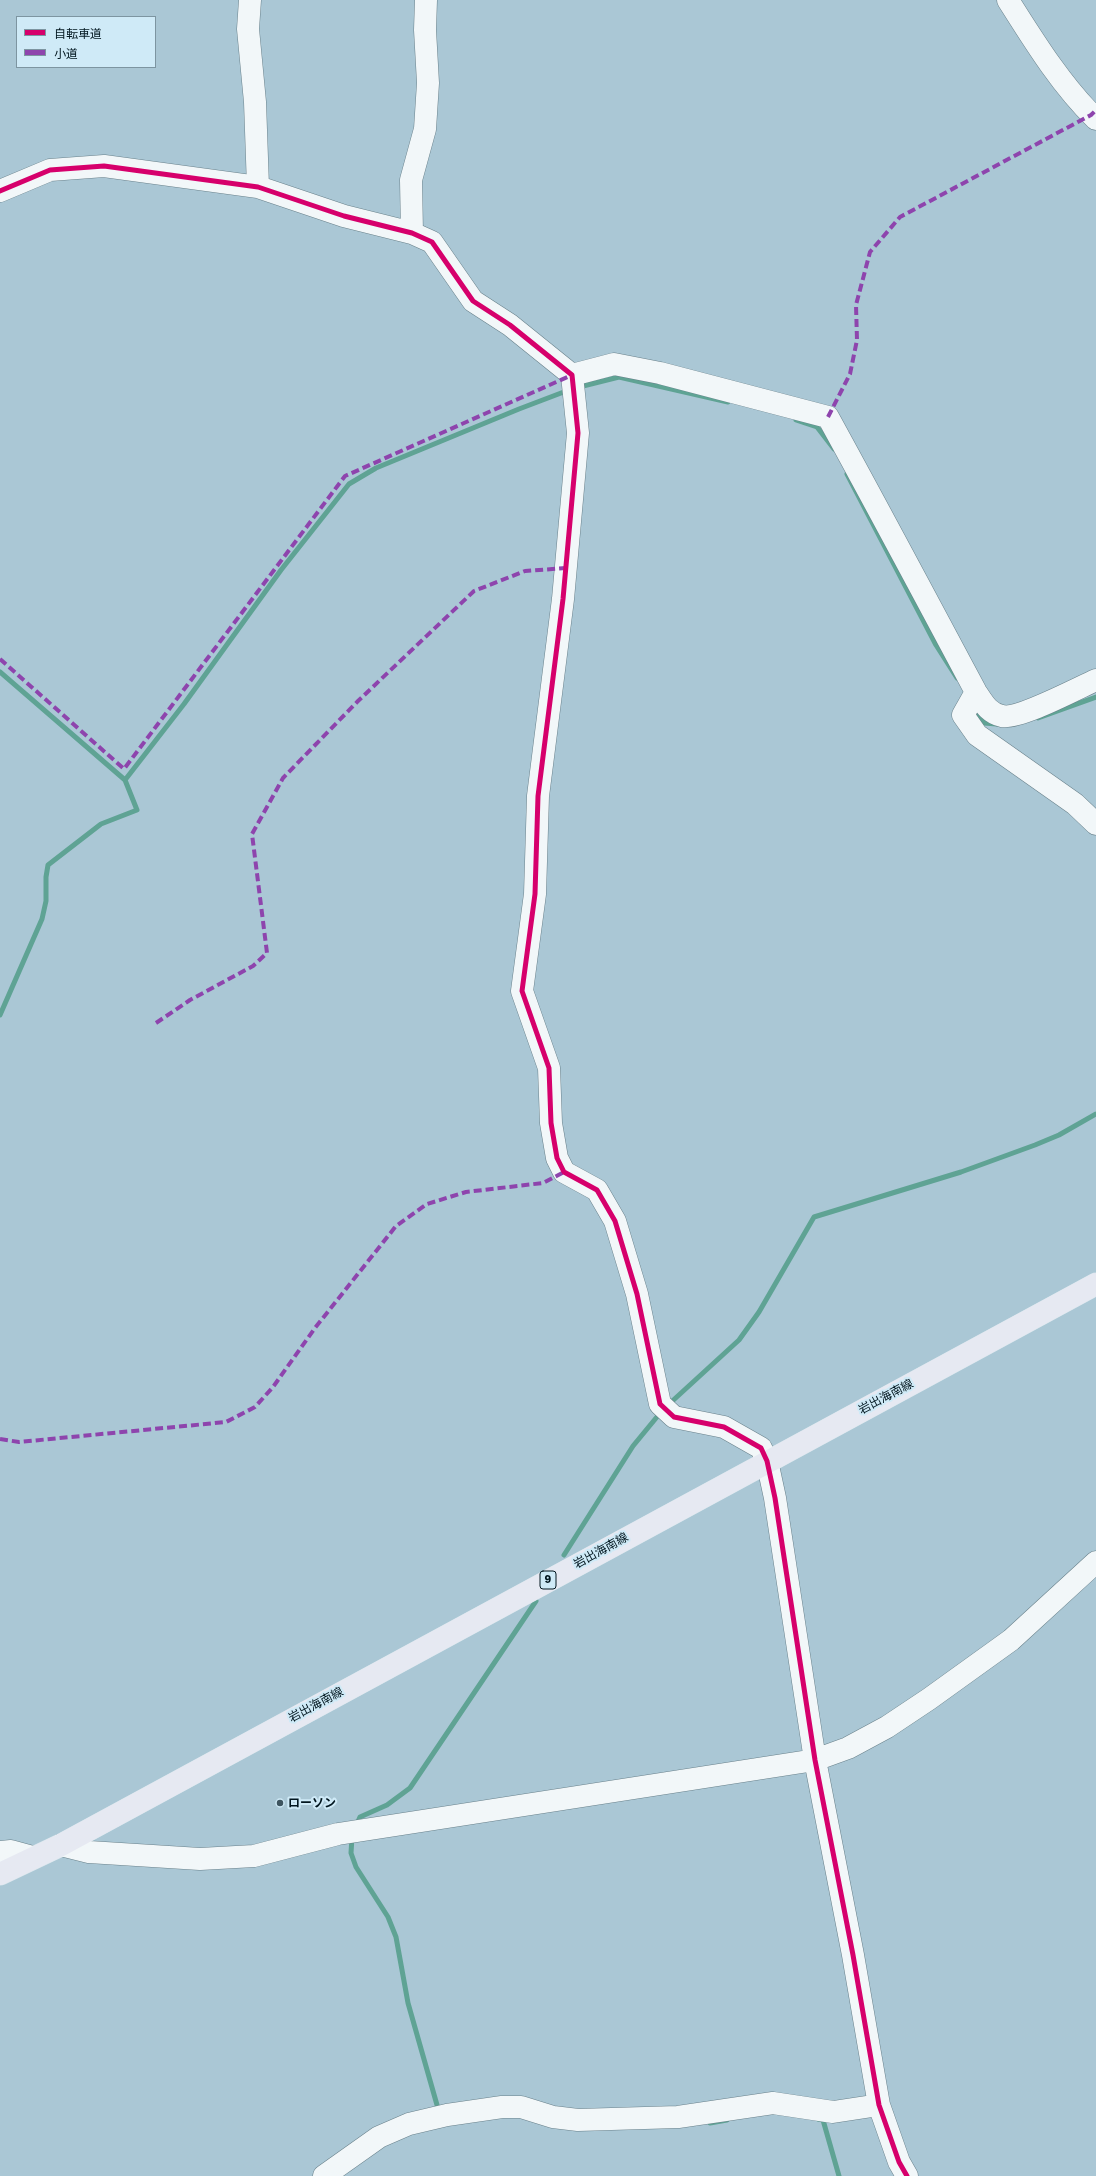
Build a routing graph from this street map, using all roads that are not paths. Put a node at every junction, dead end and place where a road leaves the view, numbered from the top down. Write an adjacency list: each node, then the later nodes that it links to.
1 (250, 0): 5 (street)
2 (426, 0): 7 (street)
3 (1008, 0): 4 (street)
4 (1096, 119)
5 (258, 187): 6 (street); 7 (street)
6 (0, 191)
7 (412, 233): 8 (street)
8 (572, 376): 10 (street); 13 (street)
9 (1096, 680): 10 (street)
10 (976, 692): 11 (street)
11 (1096, 824)
12 (1096, 1284): 13 (main road, 岩出海南線 / 9)
13 (767, 1461): 15 (street); 16 (main road, 岩出海南線 / 9)
14 (1096, 1562): 15 (street)
15 (815, 1760): 16 (street); 20 (street)
16 (61, 1844): 18 (main road, 岩出海南線 / 9)
17 (0, 1852): 18 (street)
18 (33, 1857): 19 (main road, 岩出海南線 / 9)
19 (0, 1874)
20 (879, 2105): 21 (street); 22 (street)
21 (324, 2176)
22 (908, 2176)

